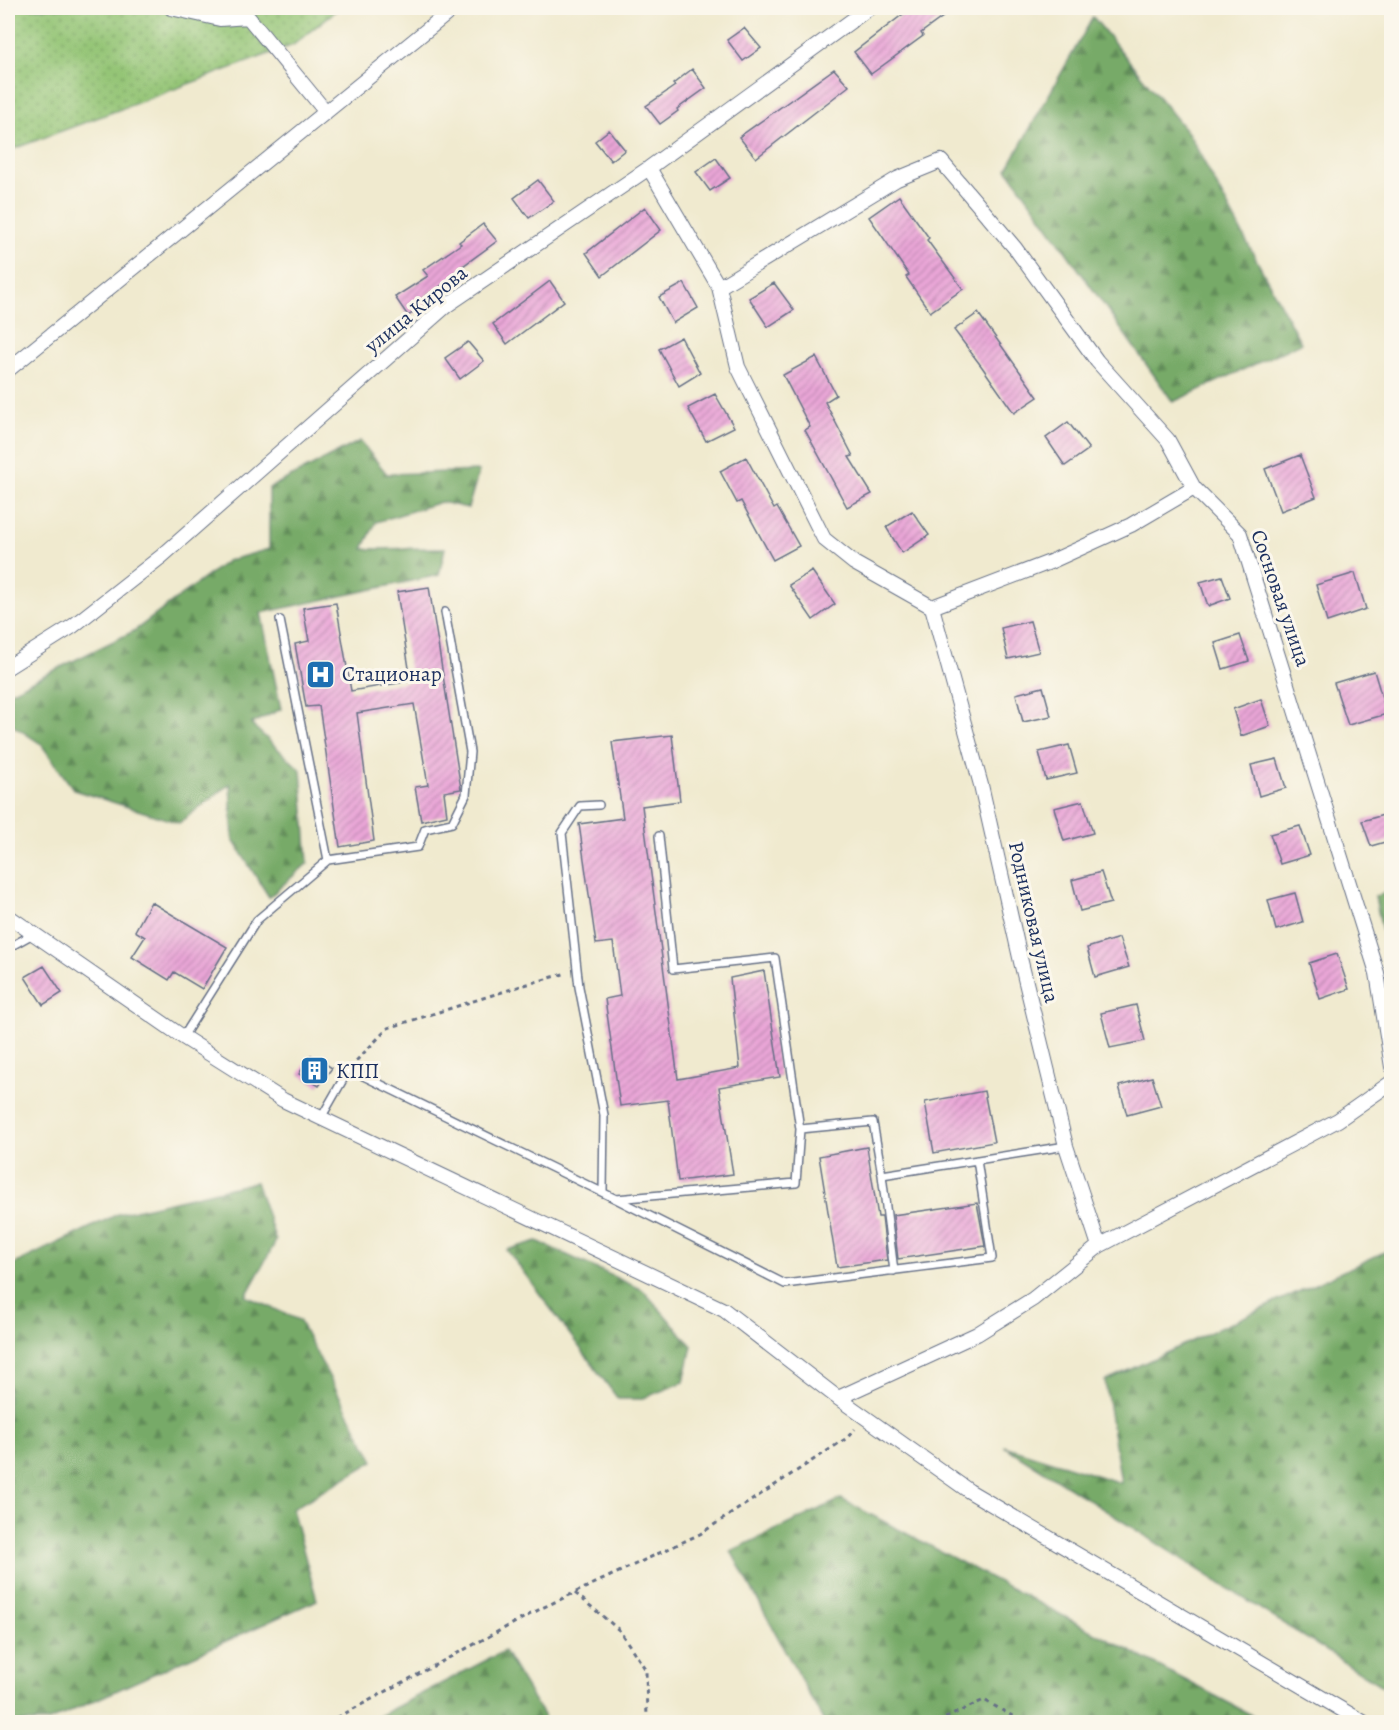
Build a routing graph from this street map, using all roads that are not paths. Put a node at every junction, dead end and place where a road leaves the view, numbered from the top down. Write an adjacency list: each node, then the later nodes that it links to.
1 (171, 8): 4 (street)
2 (454, 8): 5 (street)
3 (869, 8): 6 (street, улица Кирова)
4 (248, 12): 5 (street)
5 (326, 112): 8 (street)
6 (649, 168): 7 (street); 13 (street, улица Кирова)
7 (719, 287): 9 (street, Сосновая улица); 10 (street)
8 (8, 370)
9 (1194, 488): 10 (street); 21 (street, Сосновая улица)
10 (932, 607): 25 (street, Родниковая улица)
11 (445, 612): 16 (lane)
12 (280, 620): 16 (lane)
13 (8, 667)
14 (599, 805): 28 (lane)
15 (659, 836): 24 (lane)
16 (328, 860): 20 (lane)
17 (8, 916): 18 (street)
18 (33, 934): 19 (lane); 20 (street)
19 (8, 948)
20 (183, 1037): 23 (street)
21 (1392, 1067)
22 (1392, 1082): 30 (street)
23 (321, 1118): 28 (lane); 32 (street)
24 (800, 1130): 27 (lane); 29 (lane)
25 (1066, 1146): 26 (lane); 30 (street, Родниковая улица)
26 (977, 1160): 27 (lane); 31 (lane)
27 (882, 1175): 31 (lane)
28 (603, 1192): 29 (lane)
29 (616, 1199): 31 (lane)
30 (1099, 1246): 32 (street)
31 (894, 1270)
32 (838, 1398): 33 (street)
33 (1363, 1722)

